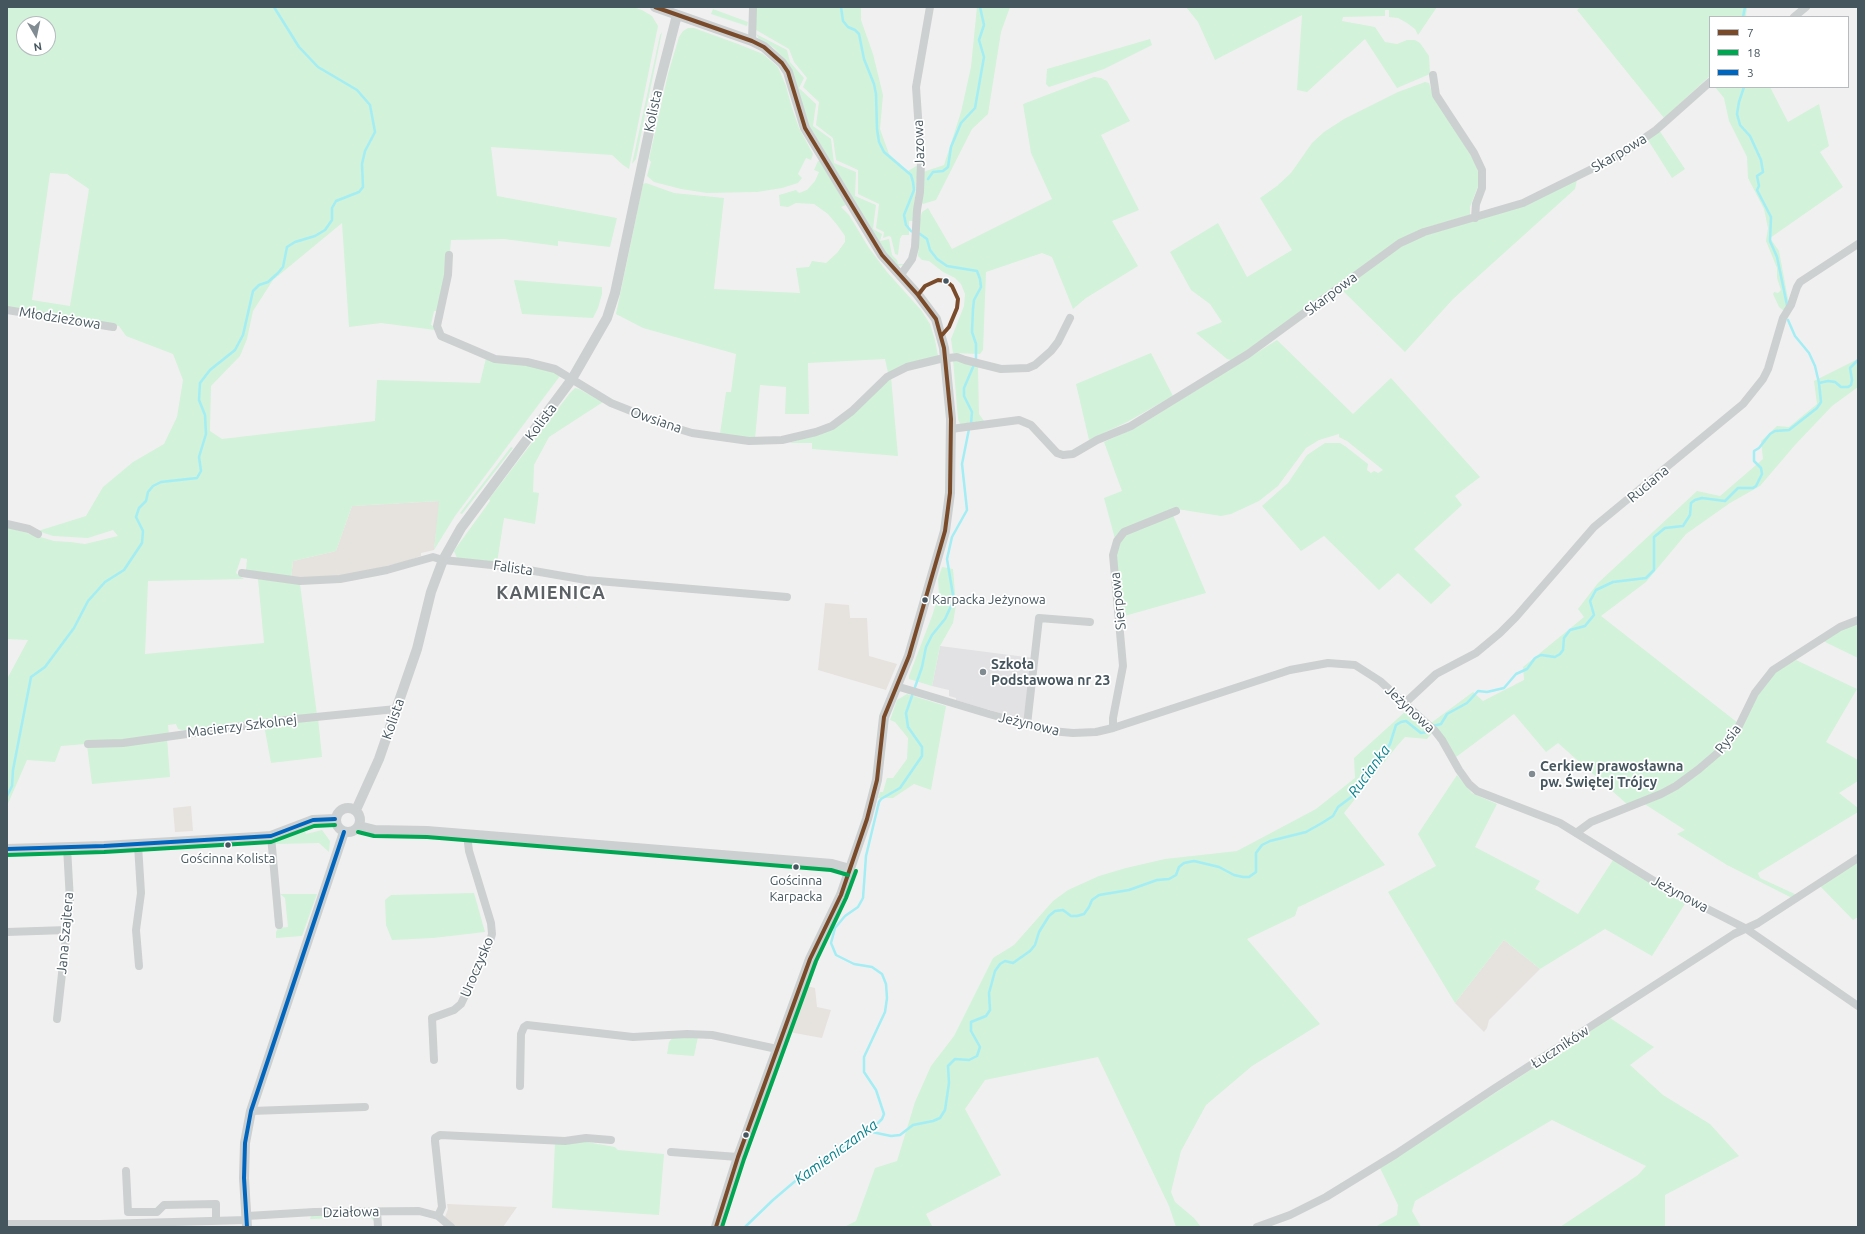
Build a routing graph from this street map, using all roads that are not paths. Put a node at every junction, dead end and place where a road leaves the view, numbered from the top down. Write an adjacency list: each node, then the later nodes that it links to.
1 (655, 7): 5 (street)
2 (753, 7): 7 (street)
3 (930, 7): 13 (street, Jazowa)
4 (1806, 7): 6 (street)
5 (677, 14): 7 (street); 18 (street, Kolista)
6 (1795, 16)
7 (752, 41): 13 (street)
8 (1433, 75): 10 (street)
9 (1709, 83): 10 (street, Skarpowa)
10 (1474, 218): 19 (street, Skarpowa)
11 (1858, 244): 29 (street, Ruciana)
12 (449, 255): 18 (street, Owsiana)
13 (900, 276): 17 (street)
14 (7, 310): 16 (street, Młodzieżowa)
15 (1070, 318): 17 (street, Owsiana)
16 (113, 327)
17 (946, 358): 18 (street, Owsiana); 19 (street)
18 (572, 379): 23 (street, Kolista)
19 (951, 429): 28 (street)
20 (1176, 511): 32 (street, Sierpowa)
21 (7, 524): 22 (street)
22 (38, 534)
23 (443, 560): 24 (street, Falista); 25 (street, Falista); 30 (street, Kolista)
24 (242, 573)
25 (787, 597)
26 (1858, 620): 38 (street, Rysia)
27 (1090, 622): 31 (street)
28 (896, 686): 31 (street, Jeżynowa); 45 (street)
29 (1405, 703): 32 (street, Jeżynowa); 38 (street, Jeżynowa)
30 (396, 709): 33 (street, Macierzy Szkolnej); 34 (street, Kolista)
31 (1027, 725): 32 (street, Jeżynowa)
32 (1113, 728)
33 (88, 744)
34 (356, 810): 35 (street); 36 (street)
35 (335, 819): 37 (street); 40 (street)
36 (359, 826): 37 (street); 39 (street)
37 (344, 832): 57 (street)
38 (1576, 833): 47 (street, Jeżynowa)
39 (468, 835): 45 (street); 54 (street, Uroczysko)
40 (271, 836): 41 (street); 46 (street)
41 (138, 845): 42 (street); 50 (street)
42 (67, 847): 43 (street); 48 (street, Jana Szajtera)
43 (7, 849)
44 (1858, 858): 47 (street, Łuczników)
45 (850, 869): 53 (street)
46 (279, 925)
47 (1745, 928): 51 (street, Jeżynowa); 71 (street, Łuczników)
48 (67, 930): 49 (street); 52 (street, Jana Szajtera)
49 (7, 932)
50 (139, 966)
51 (1858, 1006)
52 (57, 1019)
53 (776, 1049): 55 (street); 60 (street)
54 (434, 1060)
55 (520, 1086)
56 (365, 1108): 57 (street)
57 (251, 1111): 65 (street)
58 (610, 1140): 63 (street)
59 (672, 1152): 60 (street)
60 (738, 1157): 70 (street)
61 (126, 1171): 64 (street)
62 (377, 1212): 63 (street, Działowa); 65 (street, Działowa); 68 (street)
63 (438, 1216): 69 (street, Działowa)
64 (216, 1221): 65 (street, Działowa); 67 (street, Działowa)
65 (247, 1221)
66 (7, 1224): 67 (street, Działowa)
67 (154, 1225)
68 (378, 1227)
69 (451, 1227)
70 (716, 1227)
71 (1257, 1227)

